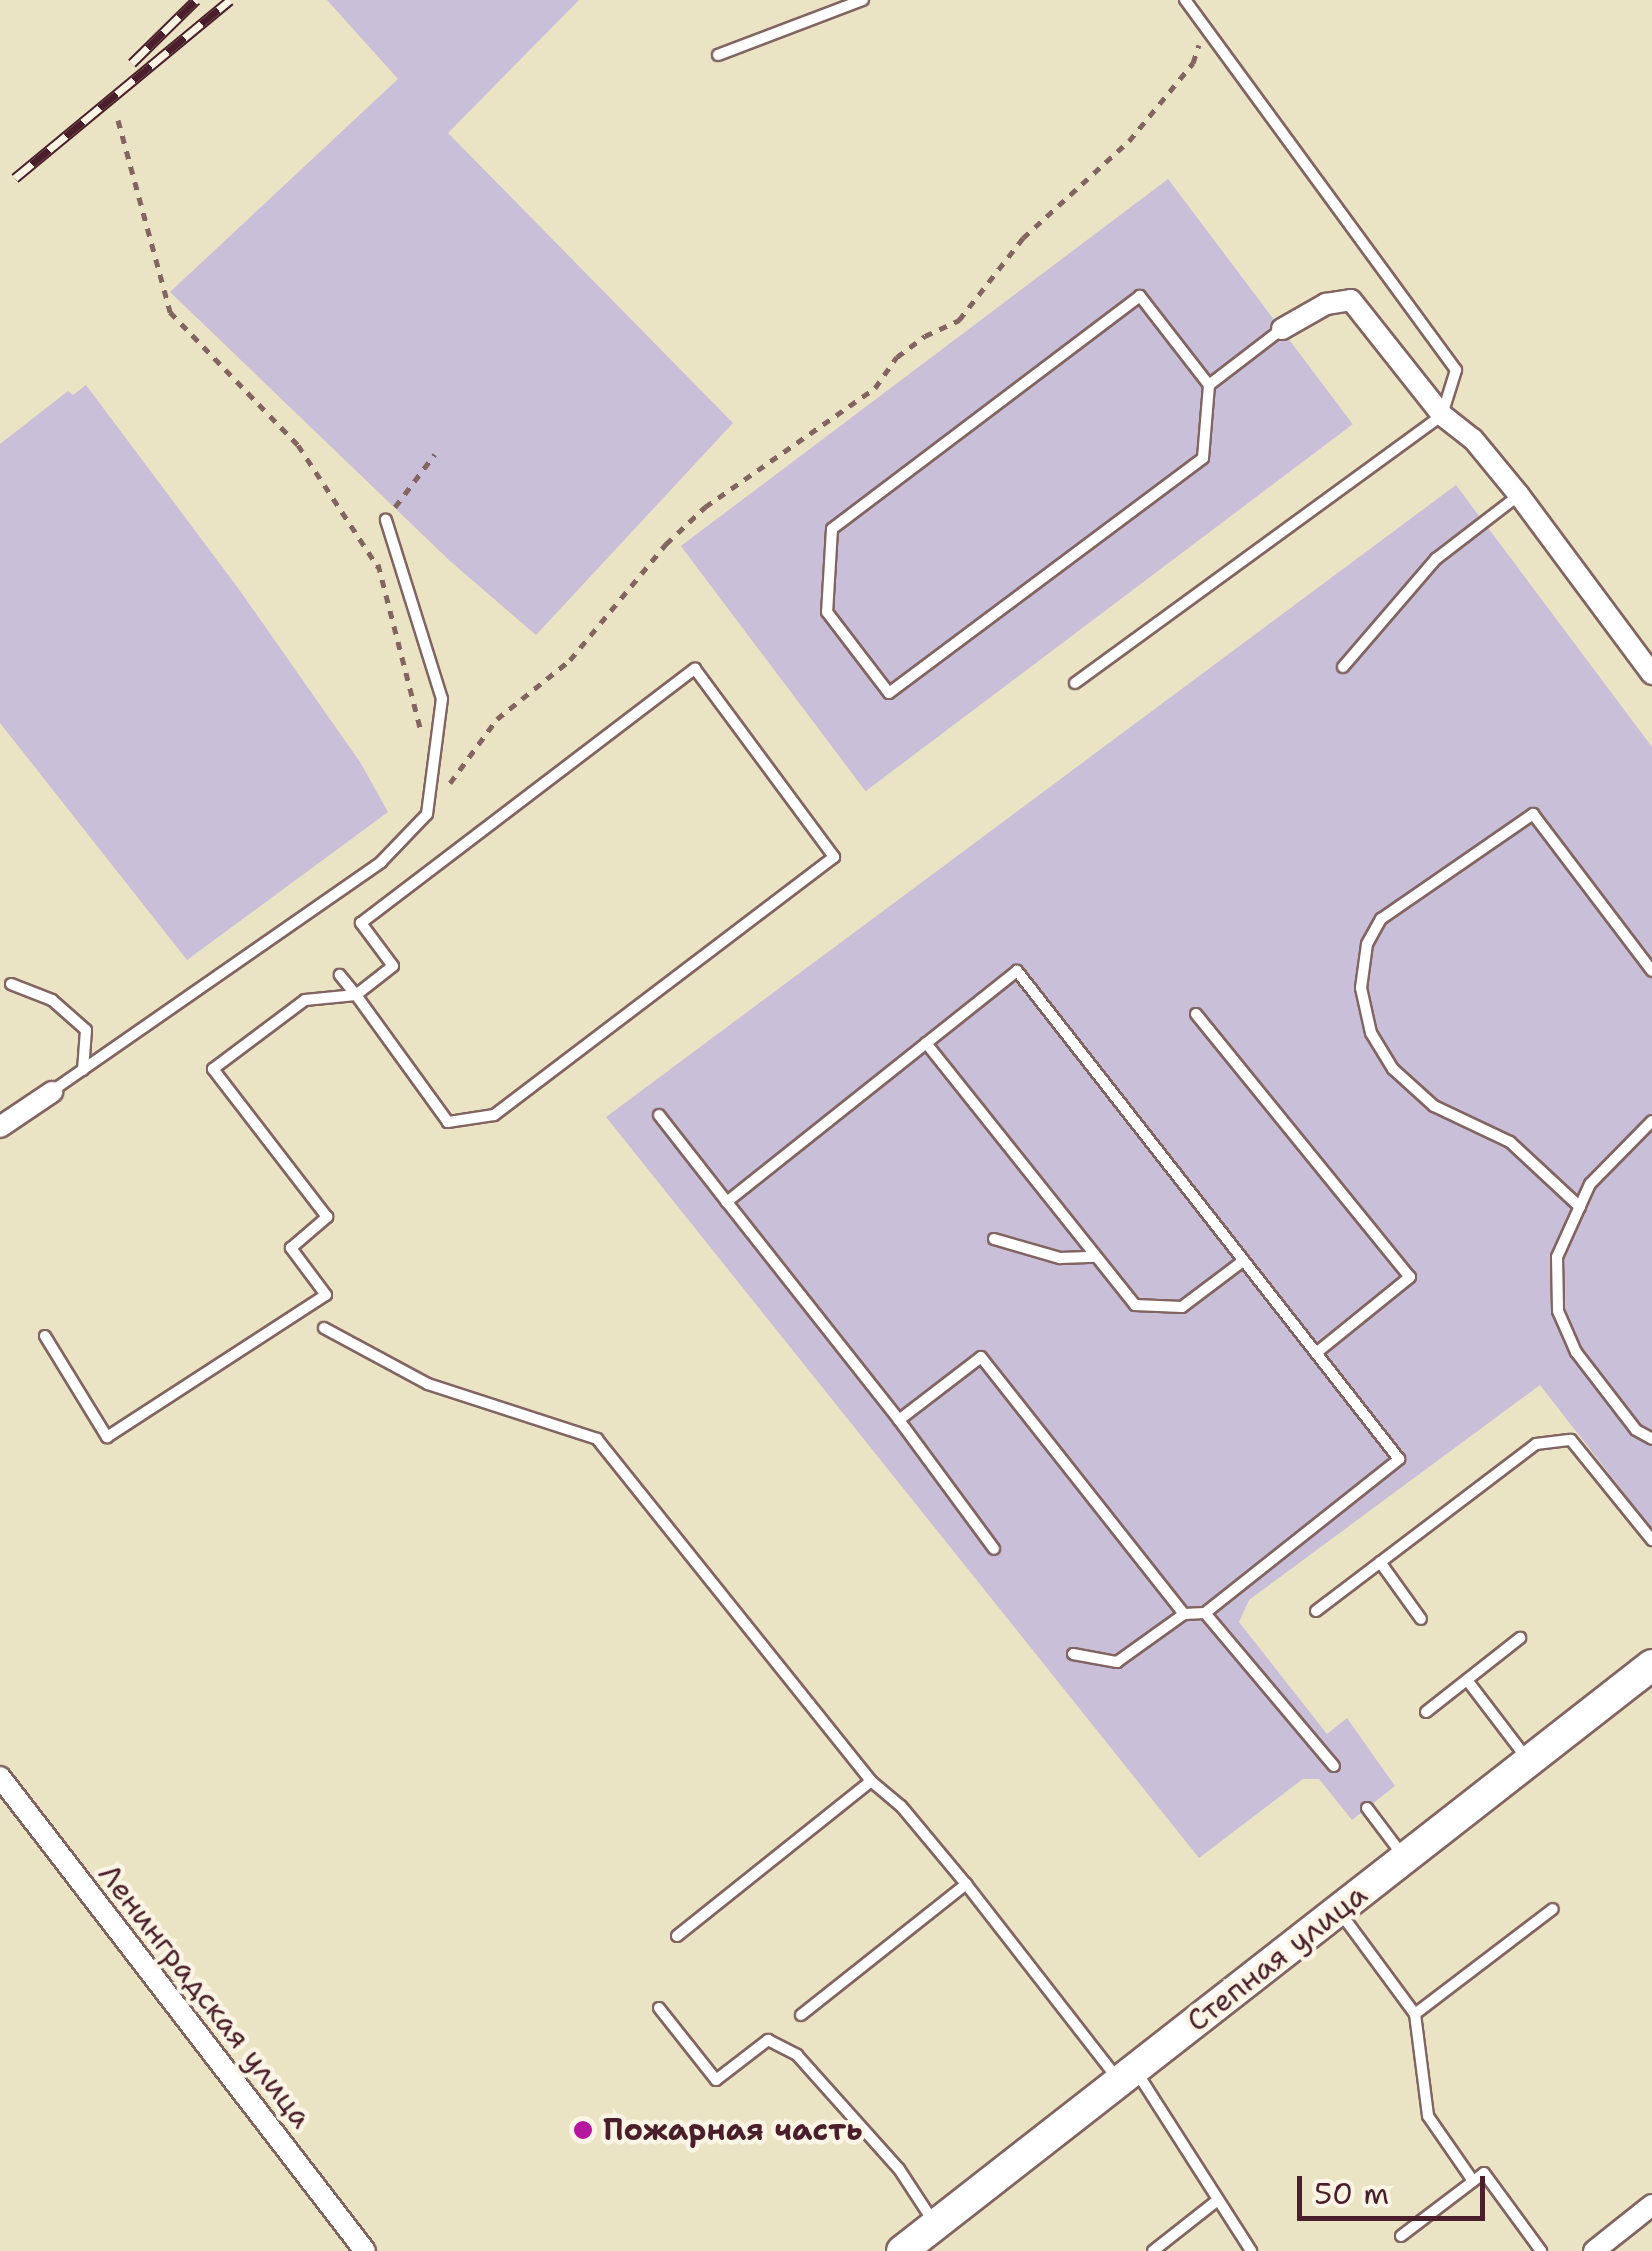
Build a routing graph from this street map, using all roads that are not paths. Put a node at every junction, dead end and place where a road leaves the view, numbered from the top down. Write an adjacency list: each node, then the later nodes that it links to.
1 (863, 0): 3 (lane)
2 (1184, 0): 6 (lane)
3 (718, 56)
4 (1282, 329): 5 (lane); 6 (street)
5 (1208, 385): 5 (lane)
6 (1442, 415): 7 (street); 11 (lane)
7 (1519, 495): 9 (lane); 10 (street)
8 (386, 520): 12 (lane)
9 (1343, 667)
10 (1652, 674)
11 (1075, 683)
12 (301, 918): 13 (lane); 20 (lane)
13 (309, 930)
14 (1652, 971): 26 (lane)
15 (340, 975): 17 (lane)
16 (12, 984): 20 (lane)
17 (356, 995): 17 (lane); 31 (lane)
18 (1196, 1014): 32 (lane)
19 (926, 1044): 25 (lane); 28 (lane); 29 (lane)
20 (82, 1070): 21 (lane)
21 (52, 1092): 24 (street)
22 (659, 1116): 25 (lane)
23 (1652, 1121): 26 (lane)
24 (0, 1128)
25 (727, 1202): 33 (lane)
26 (1580, 1208): 34 (lane)
27 (994, 1239): 28 (lane)
28 (1096, 1256): 29 (lane)
29 (1244, 1261): 32 (lane)
30 (324, 1328): 50 (lane)
31 (45, 1336)
32 (1316, 1353): 39 (lane)
33 (899, 1420): 36 (lane); 40 (lane)
34 (1652, 1439)
35 (1652, 1540): 37 (lane)
36 (994, 1549)
37 (1380, 1562): 38 (lane); 41 (lane)
38 (1316, 1611)
39 (1205, 1613): 40 (lane); 48 (lane)
40 (1184, 1614): 43 (lane)
41 (1421, 1619)
42 (1520, 1638): 45 (lane)
43 (1072, 1654)
44 (1652, 1665): 47 (street, Степная улица)
45 (1467, 1680): 46 (lane); 47 (lane)
46 (1426, 1712)
47 (1528, 1761): 52 (street, Степная улица)
48 (1334, 1766)
49 (0, 1777): 66 (street, Ленинградская улица)
50 (871, 1781): 53 (lane); 56 (lane)
51 (1367, 1808): 52 (lane)
52 (1405, 1858): 55 (street, Степная улица)
53 (966, 1884): 58 (lane); 60 (lane)
54 (1553, 1908): 59 (lane)
55 (1338, 1910): 59 (lane); 60 (street, Степная улица)
56 (677, 1936)
57 (659, 2008): 64 (lane)
58 (801, 2014)
59 (1415, 2014): 61 (lane)
60 (1127, 2075): 62 (lane); 64 (street, Степная улица)
61 (1474, 2181): 65 (lane); 70 (lane)
62 (1214, 2203): 68 (lane); 69 (lane)
63 (1652, 2205): 71 (street)
64 (935, 2225): 67 (street, Степная улица)
65 (1401, 2236)
66 (364, 2251)
67 (902, 2251)
68 (1153, 2251)
69 (1251, 2251)
70 (1541, 2251)
71 (1594, 2251)

